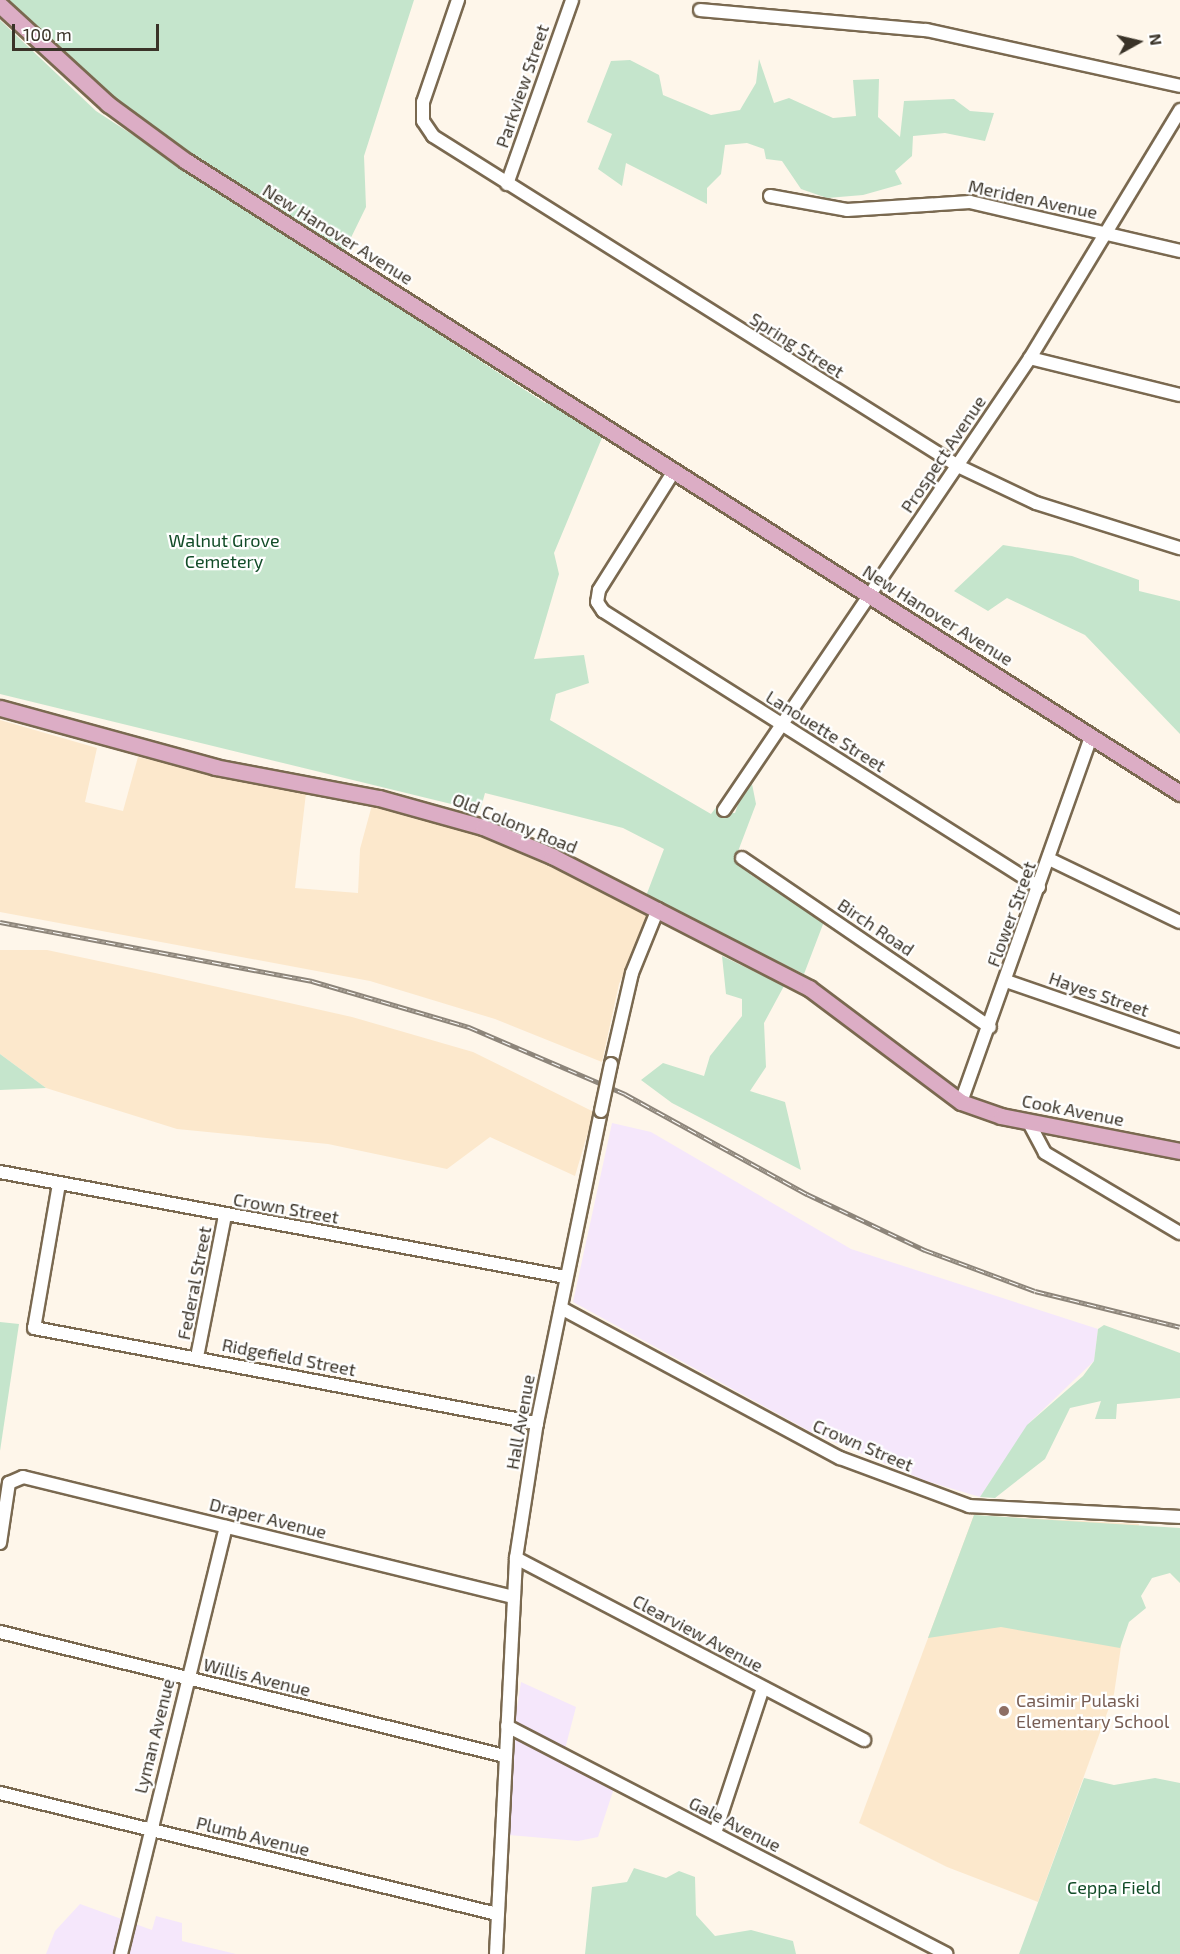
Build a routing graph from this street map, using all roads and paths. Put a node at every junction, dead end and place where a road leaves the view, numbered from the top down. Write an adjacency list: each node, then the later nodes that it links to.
1 (458, 0): 7 (street, Spring Street)
2 (572, 0): 7 (street, Parkview Street)
3 (0, 5): 14 (main road, New Hanover Avenue)
4 (700, 10): 5 (street)
5 (1180, 86)
6 (1180, 110): 9 (street, Prospect Avenue)
7 (507, 184): 13 (street, Spring Street)
8 (770, 196): 9 (street, Meriden Avenue)
9 (1107, 233): 10 (street, Meriden Avenue); 11 (street, Prospect Avenue)
10 (1180, 251)
11 (1030, 358): 12 (street); 13 (street, Prospect Avenue)
12 (1180, 395)
13 (958, 466): 15 (street, Spring Street); 16 (street, Prospect Avenue)
14 (674, 471): 16 (main road, New Hanover Avenue); 18 (street, Lanouette Street)
15 (1180, 548)
16 (868, 595): 18 (street, Prospect Avenue); 19 (main road, New Hanover Avenue)
17 (0, 708): 25 (main road, Old Colony Road)
18 (781, 724): 21 (street, Prospect Avenue); 24 (street, Lanouette Street)
19 (1091, 736): 20 (main road, New Hanover Avenue); 23 (street, Flower Street)
20 (1180, 793)
21 (724, 810)
22 (742, 858): 28 (street, Birch Road)
23 (1049, 859): 24 (street, Flower Street); 26 (street)
24 (1039, 887): 27 (street, Flower Street)
25 (658, 909): 30 (main road, Old Colony Road); 37 (street, Hall Avenue, bridge)
26 (1180, 922)
27 (1006, 981): 28 (street, Flower Street); 29 (street, Hayes Street)
28 (990, 1027): 30 (street, Flower Street)
29 (1180, 1041)
30 (961, 1102): 31 (main road, Cook Avenue)
31 (1028, 1121): 32 (main road, Cook Avenue); 36 (street)
32 (1180, 1151)
33 (0, 1172): 34 (street, Crown Street)
34 (59, 1184): 35 (street, Crown Street); 39 (street, Ridgefield Street)
35 (225, 1215): 37 (street, Crown Street); 39 (street, Federal Street)
36 (1180, 1233)
37 (566, 1277): 38 (street, Hall Avenue)
38 (561, 1308): 40 (street, Hall Avenue); 41 (street, Crown Street)
39 (197, 1358): 40 (street, Ridgefield Street)
40 (537, 1423): 44 (street, Hall Avenue)
41 (1180, 1517)
42 (225, 1527): 43 (street, Draper Avenue); 45 (street, Draper Avenue); 47 (street, Lyman Avenue)
43 (0, 1543)
44 (516, 1558): 45 (street, Hall Avenue); 48 (street, Clearview Avenue)
45 (513, 1596): 49 (street, Hall Avenue)
46 (0, 1632): 47 (street, Willis Avenue)
47 (187, 1678): 51 (street, Willis Avenue); 53 (street, Lyman Avenue)
48 (763, 1688): 50 (street, Clearview Avenue); 54 (street)
49 (507, 1726): 51 (street, Hall Avenue); 54 (street, Gale Avenue)
50 (864, 1740)
51 (505, 1756): 55 (street, Hall Avenue)
52 (0, 1793): 53 (street, Plumb Avenue)
53 (150, 1829): 55 (street, Plumb Avenue); 56 (street, Lyman Avenue)
54 (715, 1833): 58 (street, Gale Avenue)
55 (497, 1914): 57 (street, Hall Avenue)
56 (121, 1954)
57 (496, 1954)
58 (946, 1954)

